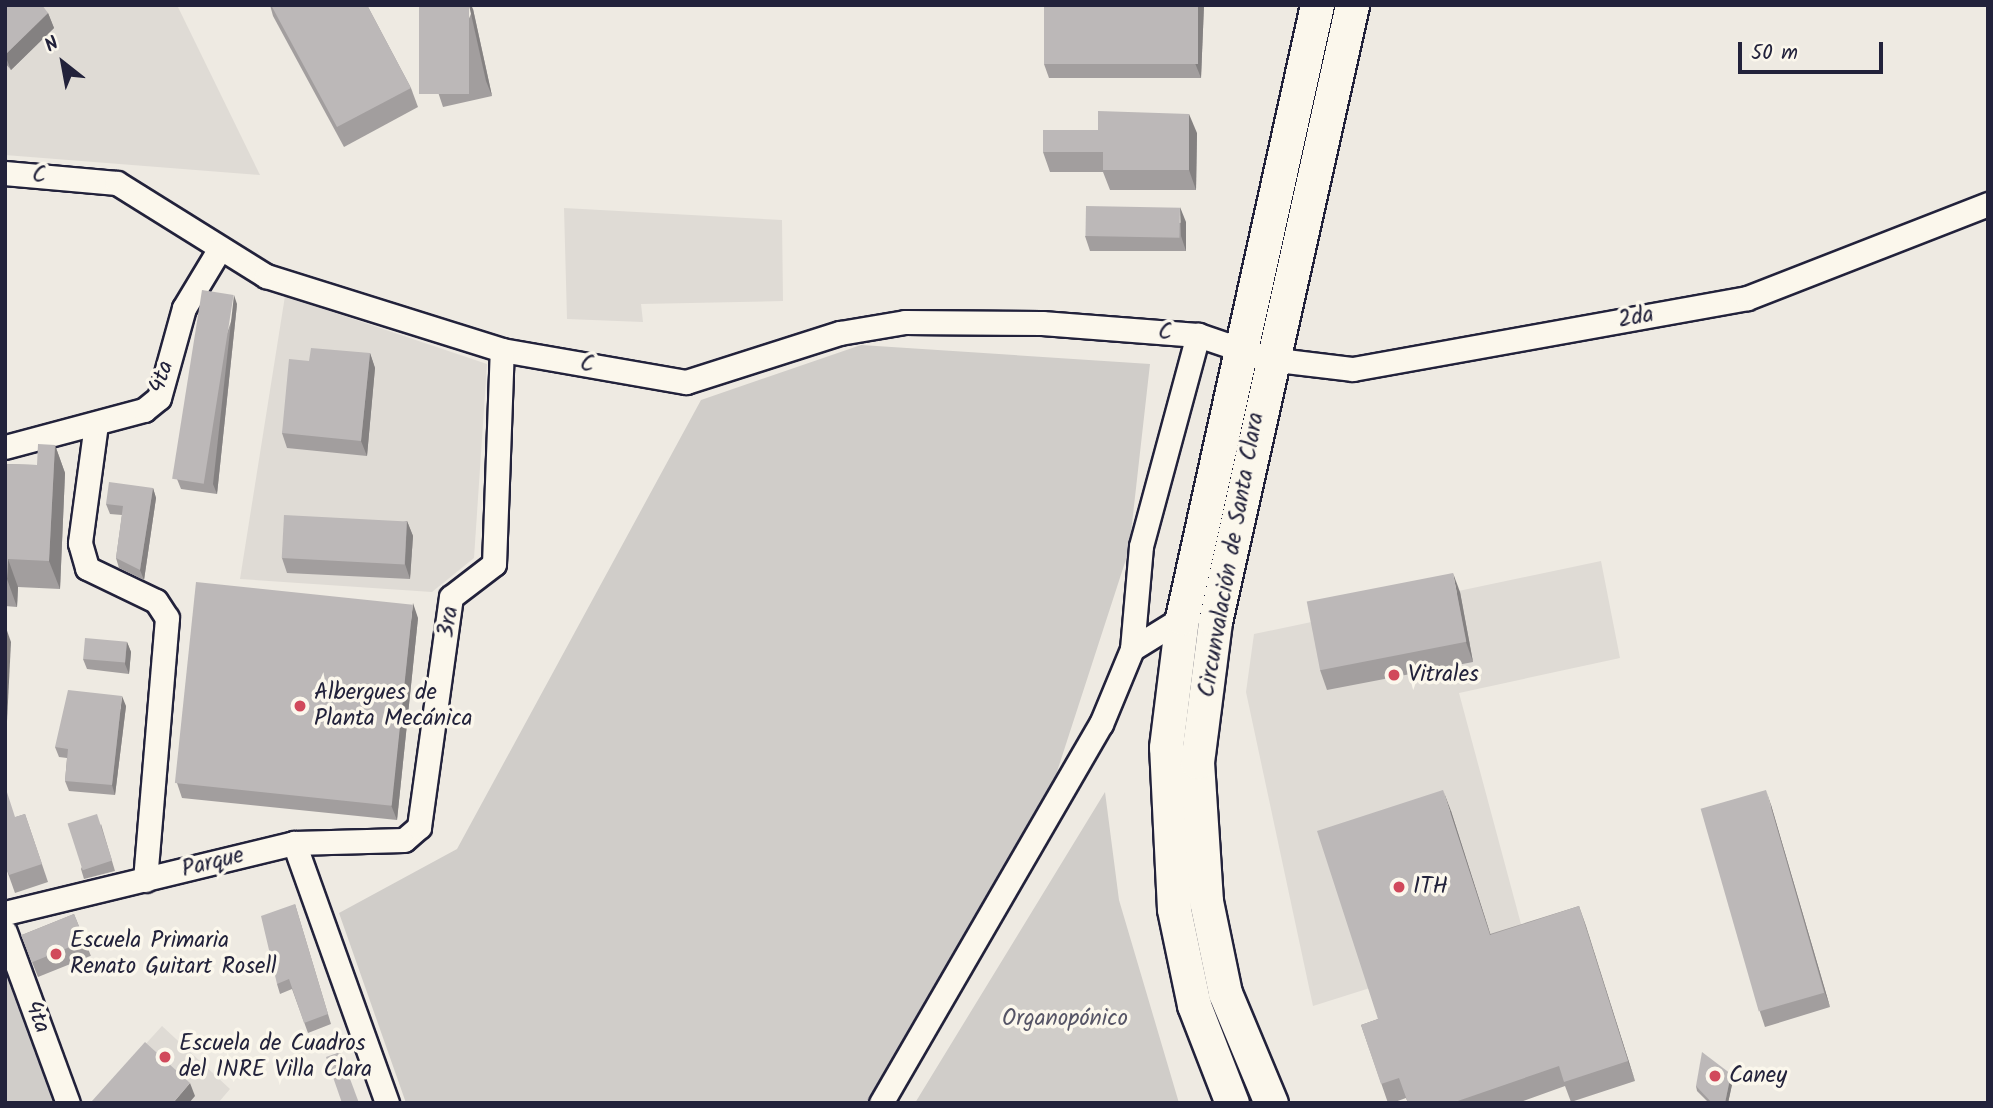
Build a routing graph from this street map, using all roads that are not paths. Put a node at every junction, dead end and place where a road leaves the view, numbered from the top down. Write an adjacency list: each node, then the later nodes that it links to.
1 (1317, 5): 8 (highway, Circunvalación de Santa Clara)
2 (1352, 5): 8 (highway, Circunvalación de Santa Clara)
3 (5, 173): 5 (street, C)
4 (1988, 204): 8 (street, 2da)
5 (219, 250): 7 (street, C); 9 (street, 4ta)
6 (1198, 335): 7 (street, C); 8 (street, 2da); 12 (street)
7 (502, 350): 13 (street, 3ra)
8 (1256, 355): 11 (highway, Circunvalación de Santa Clara); 22 (highway, Circunvalación de Santa Clara)
9 (96, 424): 10 (street, 4ta); 15 (street)
10 (5, 447)
11 (1182, 618): 12 (street); 21 (highway, Circunvalación de Santa Clara)
12 (1132, 649): 20 (street)
13 (419, 827): 14 (street, Parque)
14 (294, 842): 15 (street, Parque); 19 (street)
15 (145, 880): 16 (street, Parque)
16 (5, 914)
17 (5, 932): 18 (street, 4ta)
18 (68, 1103)
19 (387, 1103)
20 (880, 1103)
21 (1232, 1103)
22 (1271, 1103)

